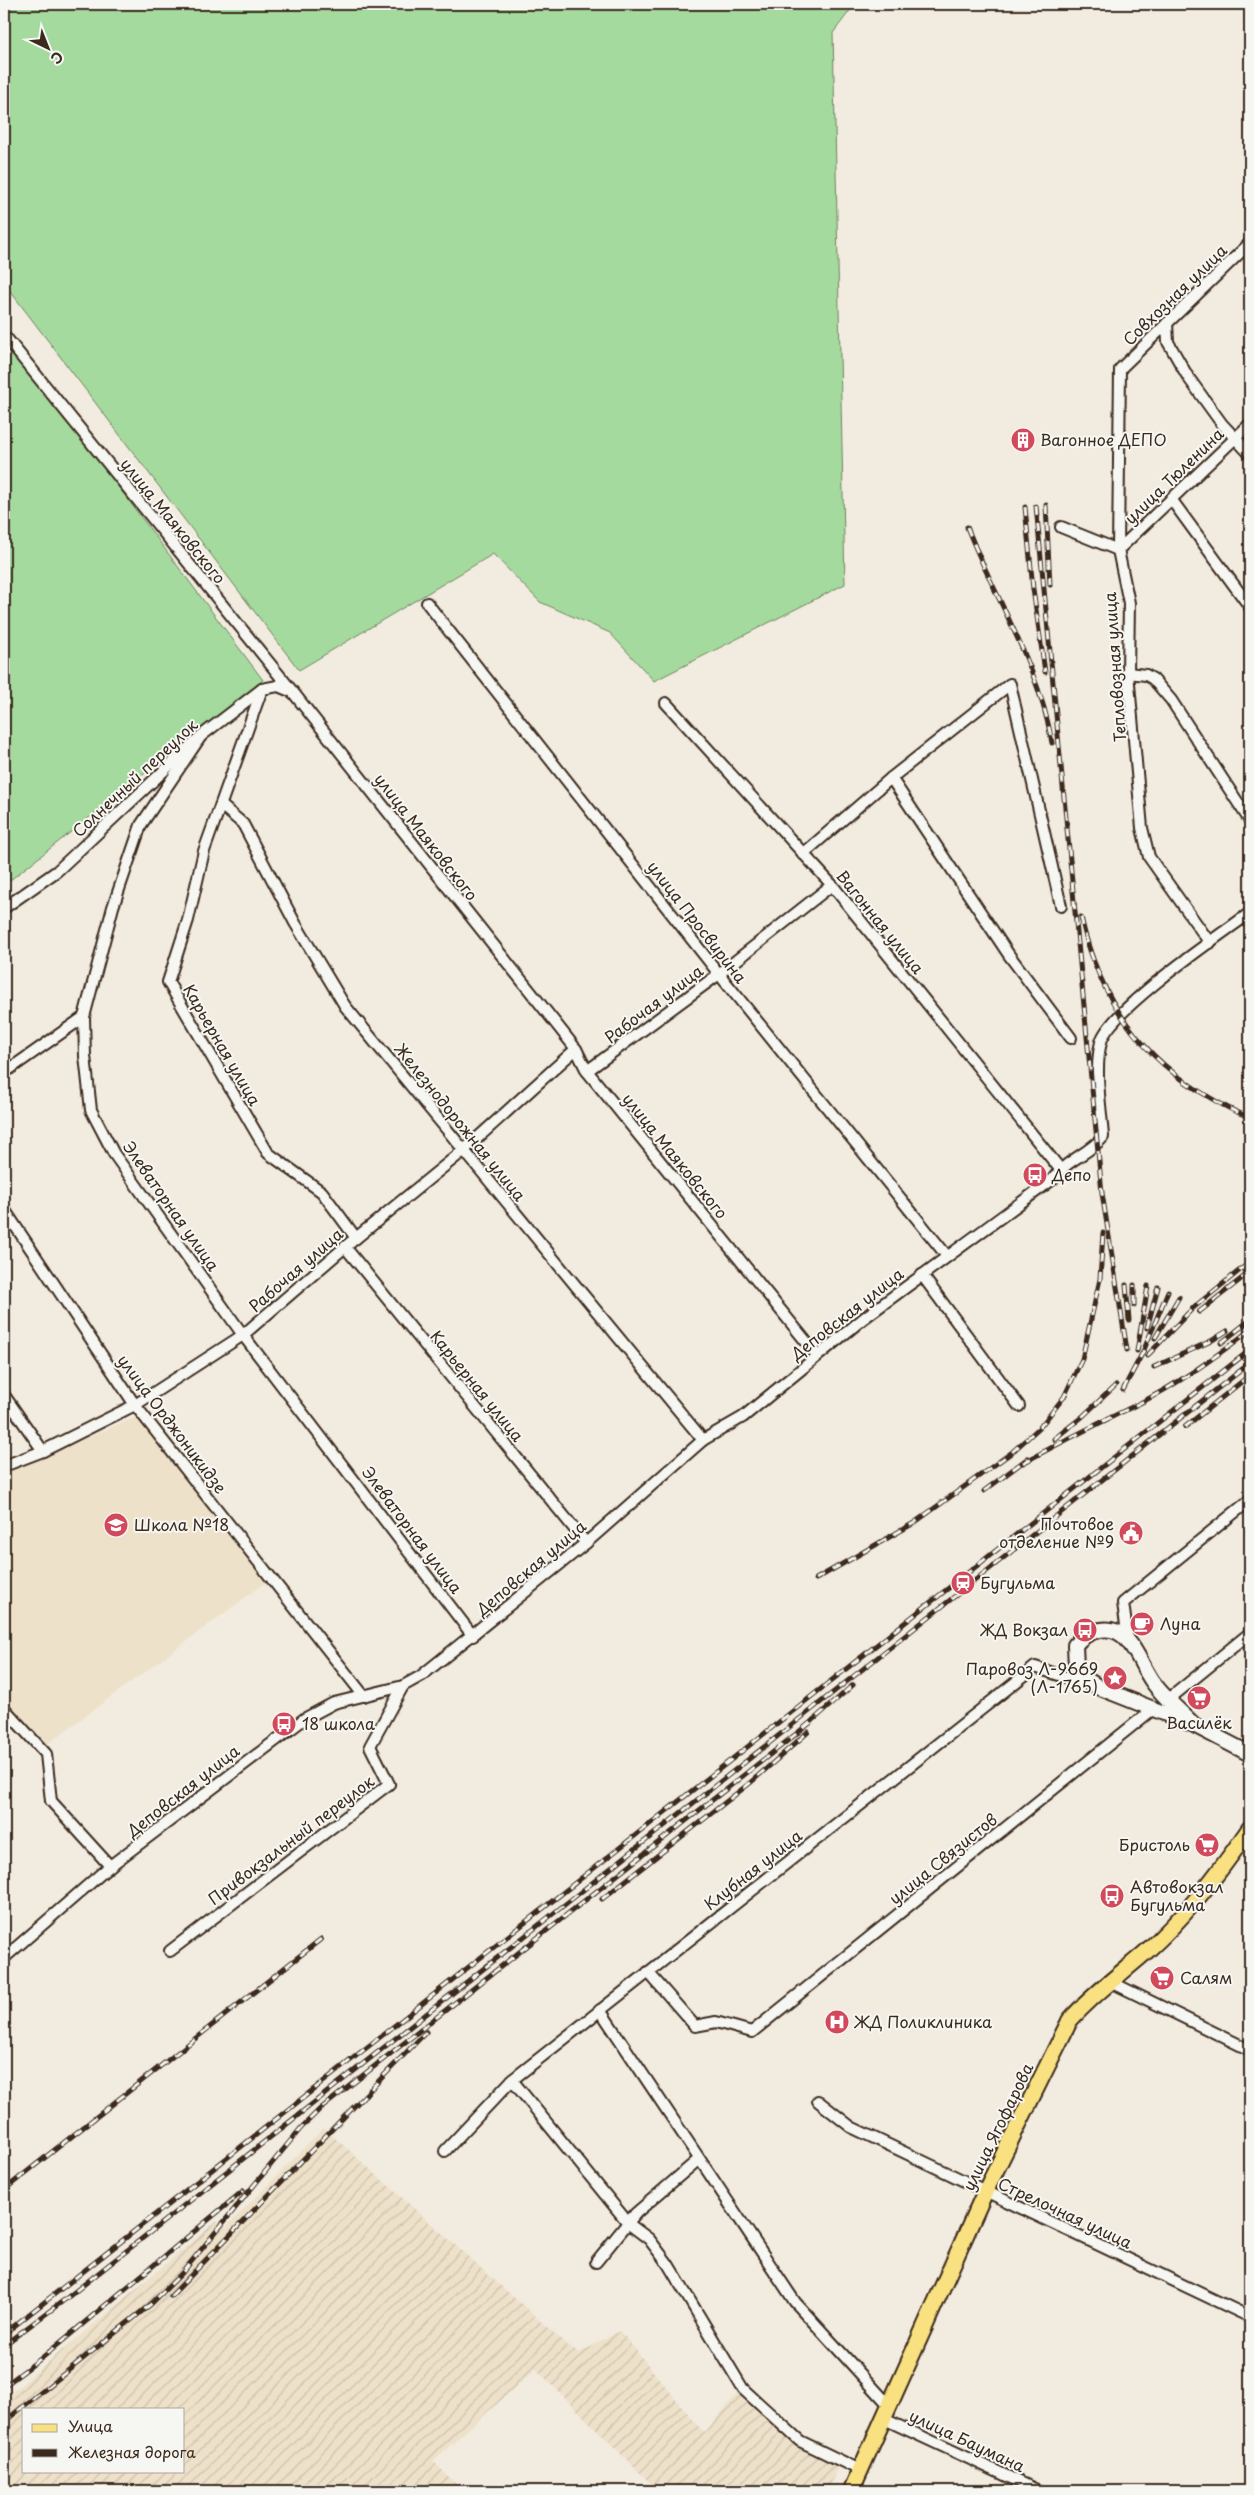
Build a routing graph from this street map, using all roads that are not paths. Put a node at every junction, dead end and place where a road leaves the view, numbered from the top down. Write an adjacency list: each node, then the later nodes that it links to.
1 (1250, 243): 2 (street, Совхозная улица)
2 (1167, 324): 4 (street, Совхозная улица); 6 (street)
3 (8, 340): 15 (street, улица Маяковского)
4 (1120, 369): 10 (street, Тепловозная улица)
5 (1250, 424): 6 (street, улица Тюленина)
6 (1235, 438): 7 (street); 8 (street, улица Тюленина)
7 (1250, 454)
8 (1171, 500): 10 (street, улица Тюленина); 11 (street)
9 (1061, 527): 10 (street)
10 (1118, 550): 13 (street, Тепловозная улица)
11 (1249, 602)
12 (427, 603): 27 (street, улица Просвирина)
13 (1128, 673): 20 (street); 26 (street, Тепловозная улица)
14 (262, 689): 15 (street); 17 (street, Солнечный переулок); 19 (street, Карьерная улица)
15 (292, 691): 30 (street, улица Маяковского)
16 (666, 703): 21 (street, Вагонная улица)
17 (201, 736): 24 (street, Солнечный переулок); 28 (street, Элеваторная улица)
18 (891, 778): 21 (street); 23 (street); 29 (street)
19 (221, 806): 33 (street, Железнодорожная улица); 36 (street, Карьерная улица)
20 (1250, 821)
21 (804, 854): 22 (street, Вагонная улица)
22 (832, 885): 27 (street, Рабочая улица); 34 (street, Вагонная улица)
23 (1060, 906)
24 (4, 908)
25 (1250, 913): 26 (street)
26 (1210, 943): 34 (street, Деповская улица)
27 (719, 974): 31 (street, Рабочая улица); 38 (street, улица Просвирина)
28 (84, 1017): 32 (street); 40 (street, Элеваторная улица)
29 (1071, 1038)
30 (576, 1050): 31 (street, улица Маяковского); 33 (street, Рабочая улица)
31 (588, 1072): 41 (street, улица Маяковского)
32 (4, 1073)
33 (463, 1151): 36 (street, Рабочая улица); 45 (street, Железнодорожная улица)
34 (1060, 1169): 38 (street, Деповская улица)
35 (4, 1209): 43 (street, улица Орджоникидзе)
36 (356, 1238): 37 (street, Рабочая улица)
37 (345, 1247): 40 (street, Рабочая улица); 49 (street, Карьерная улица)
38 (946, 1256): 39 (street, Деповская улица)
39 (922, 1274): 41 (street, Деповская улица); 44 (street)
40 (244, 1335): 43 (street, Рабочая улица); 51 (street, Элеваторная улица)
41 (817, 1355): 45 (street, Деповская улица)
42 (4, 1395): 46 (street)
43 (135, 1405): 46 (street, Рабочая улица); 55 (street, улица Орджоникидзе)
44 (1019, 1406)
45 (703, 1440): 49 (street, Деповская улица)
46 (43, 1450): 47 (street, Рабочая улица)
47 (4, 1466)
48 (1250, 1500): 52 (street)
49 (586, 1543): 51 (street, Деповская улица)
50 (1250, 1633): 56 (street)
51 (473, 1636): 53 (street, Деповская улица)
52 (1128, 1640): 54 (street); 56 (street)
53 (403, 1686): 55 (street, Деповская улица); 63 (street, Привокзальный переулок)
54 (1100, 1688): 58 (street); 65 (street, Клубная улица)
55 (364, 1696): 62 (street, Деповская улица)
56 (1169, 1699): 59 (street)
57 (4, 1708): 62 (street)
58 (1153, 1709): 59 (street); 65 (street, улица Связистов)
59 (1194, 1725): 60 (street)
60 (1250, 1754)
61 (1250, 1828): 66 (main road, улица Ягофарова)
62 (110, 1866): 64 (street, Деповская улица)
63 (170, 1951)
64 (4, 1958)
65 (648, 1972): 67 (street, Клубная улица)
66 (1109, 1980): 68 (street); 73 (main road, улица Ягофарова)
67 (600, 2010): 69 (street, Клубная улица); 72 (street)
68 (1250, 2050)
69 (512, 2080): 71 (street, Клубная улица); 74 (street)
70 (818, 2101): 73 (street, Стрелочная улица)
71 (445, 2151)
72 (698, 2160): 74 (street); 77 (street)
73 (984, 2192): 76 (street, Стрелочная улица); 77 (main road, улица Ягофарова)
74 (629, 2224): 75 (street); 78 (street)
75 (596, 2262)
76 (1250, 2317)
77 (885, 2411): 78 (main road, улица Ягофарова); 80 (street, улица Баумана)
78 (860, 2470): 79 (main road, улица Ягофарова)
79 (851, 2491)
80 (1039, 2491)

